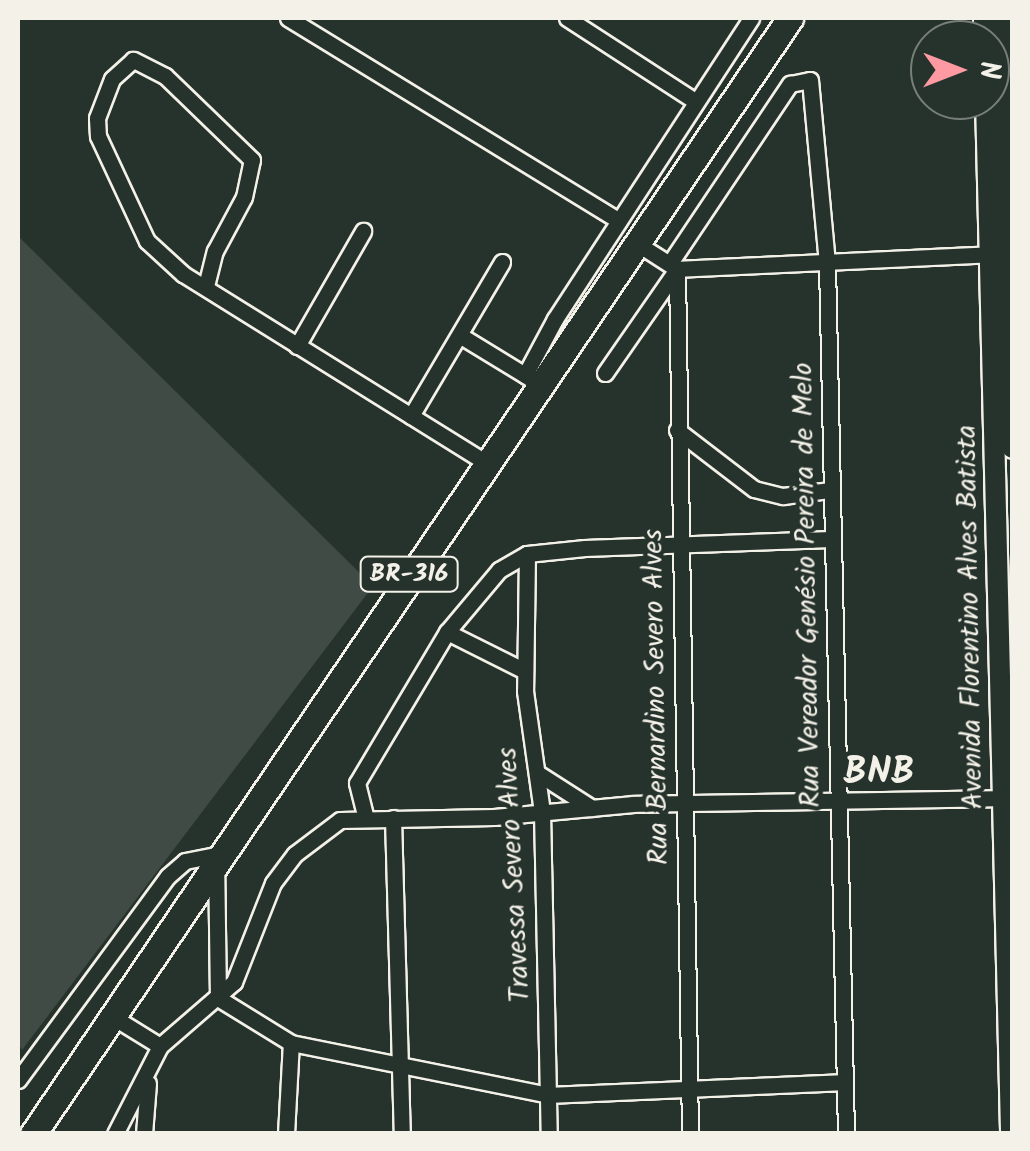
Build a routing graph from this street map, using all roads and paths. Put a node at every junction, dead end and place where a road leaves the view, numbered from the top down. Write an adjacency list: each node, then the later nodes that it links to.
1 (567, 18): 6 (street)
2 (751, 18): 6 (street)
3 (790, 18): 10 (highway, BR-316)
4 (1001, 18): 11 (main road, Avenida Florentino Alves Batista)
5 (295, 19): 8 (street)
6 (695, 100): 8 (street)
7 (988, 120): 11 (main road, Avenida Florentino Alves Batista)
8 (619, 221): 19 (street)
9 (362, 231): 17 (street)
10 (638, 244): 14 (street); 19 (highway, BR-316)
11 (1003, 254): 13 (street); 22 (main road, Avenida Florentino Alves Batista)
12 (502, 262): 16 (street)
13 (826, 264): 14 (street); 14 (street, Rua Vereador Genésio Pereira de Melo); 24 (street, Rua Vereador Genésio Pereira de Melo)
14 (674, 266): 18 (street); 21 (street, Rua Bernardino Severo Alves)
15 (206, 286): 15 (street); 17 (street)
16 (461, 336): 19 (street); 20 (street)
17 (297, 346): 20 (street)
18 (605, 373)
19 (532, 380): 23 (highway, BR-316)
20 (411, 416): 23 (street)
21 (677, 430): 24 (street); 26 (street, Rua Bernardino Severo Alves)
22 (1007, 447): 31 (main road, Avenida Florentino Alves Batista)
23 (485, 462): 38 (highway, BR-316)
24 (829, 490): 25 (street, Rua Vereador Genésio Pereira de Melo)
25 (830, 539): 26 (street); 33 (street, Rua Vereador Genésio Pereira de Melo)
26 (677, 546): 27 (street); 32 (street, Rua Bernardino Severo Alves)
27 (526, 554): 28 (street); 29 (street, Travessa Severo Alves)
28 (447, 632): 29 (street); 36 (street)
29 (526, 671): 30 (street, Travessa Severo Alves)
30 (539, 774): 34 (street); 35 (street, Travessa Severo Alves)
31 (1003, 798): 33 (street); 46 (main road, Avenida Florentino Alves Batista)
32 (684, 803): 33 (street); 34 (street); 48 (street, Rua Bernardino Severo Alves)
33 (837, 805): 47 (street, Rua Vereador Genésio Pereira de Melo)
34 (592, 808): 35 (street)
35 (542, 812): 37 (street); 49 (street, Travessa Severo Alves)
36 (365, 815): 37 (street); 39 (street)
37 (393, 818): 43 (street)
38 (216, 855): 39 (street); 40 (highway, BR-316); 45 (street)
39 (218, 998): 41 (street); 42 (street)
40 (112, 1017): 42 (street); 50 (highway, BR-316)
41 (290, 1043): 43 (street); 53 (street)
42 (160, 1046): 44 (street)
43 (400, 1068): 49 (street); 54 (street)
44 (150, 1069): 51 (street); 52 (street)
45 (20, 1073)
46 (1011, 1080): 58 (main road, Avenida Florentino Alves Batista)
47 (845, 1082): 48 (street); 57 (street, Rua Vereador Genésio Pereira de Melo)
48 (690, 1088): 49 (street); 56 (street, Rua Bernardino Severo Alves)
49 (549, 1095): 55 (street, Travessa Severo Alves)
50 (32, 1134)
51 (115, 1134)
52 (144, 1134)
53 (286, 1134)
54 (402, 1134)
55 (550, 1134)
56 (690, 1134)
57 (846, 1134)
58 (1011, 1134)

